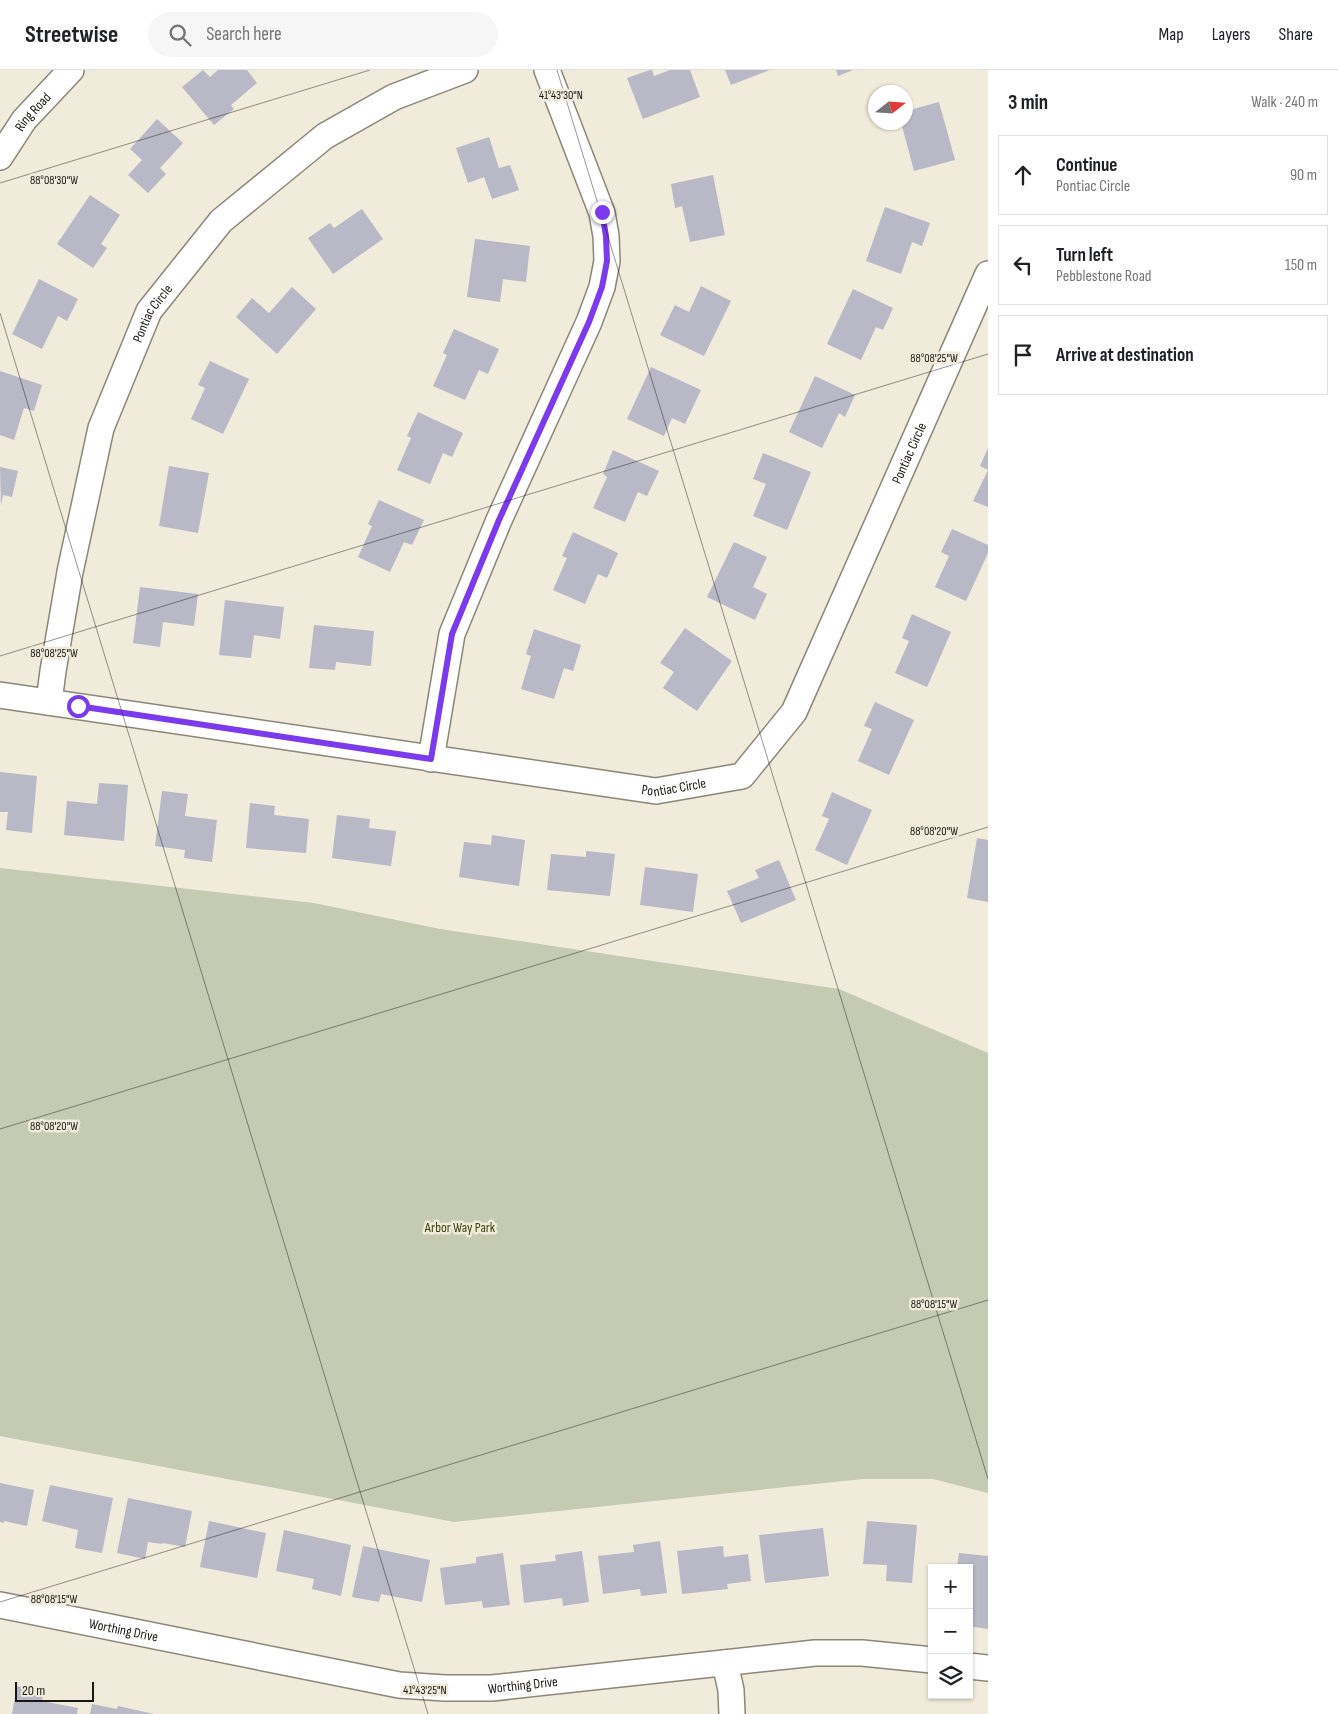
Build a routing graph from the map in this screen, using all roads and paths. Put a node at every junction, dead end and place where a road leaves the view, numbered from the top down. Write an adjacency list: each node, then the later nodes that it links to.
1 (71, 70): 4 (street, Ring Road)
2 (465, 70): 7 (street, Pontiac Circle)
3 (547, 70): 8 (street)
4 (0, 157)
5 (988, 274): 8 (street, Pontiac Circle)
6 (0, 695): 7 (street, Pontiac Circle)
7 (49, 702): 8 (street, Pontiac Circle)
8 (431, 759)
9 (0, 1605): 11 (street, Worthing Drive)
10 (928, 1659): 11 (street, Worthing Drive)
11 (725, 1663): 14 (street)
12 (973, 1666): 13 (street)
13 (988, 1668)
14 (732, 1714)

